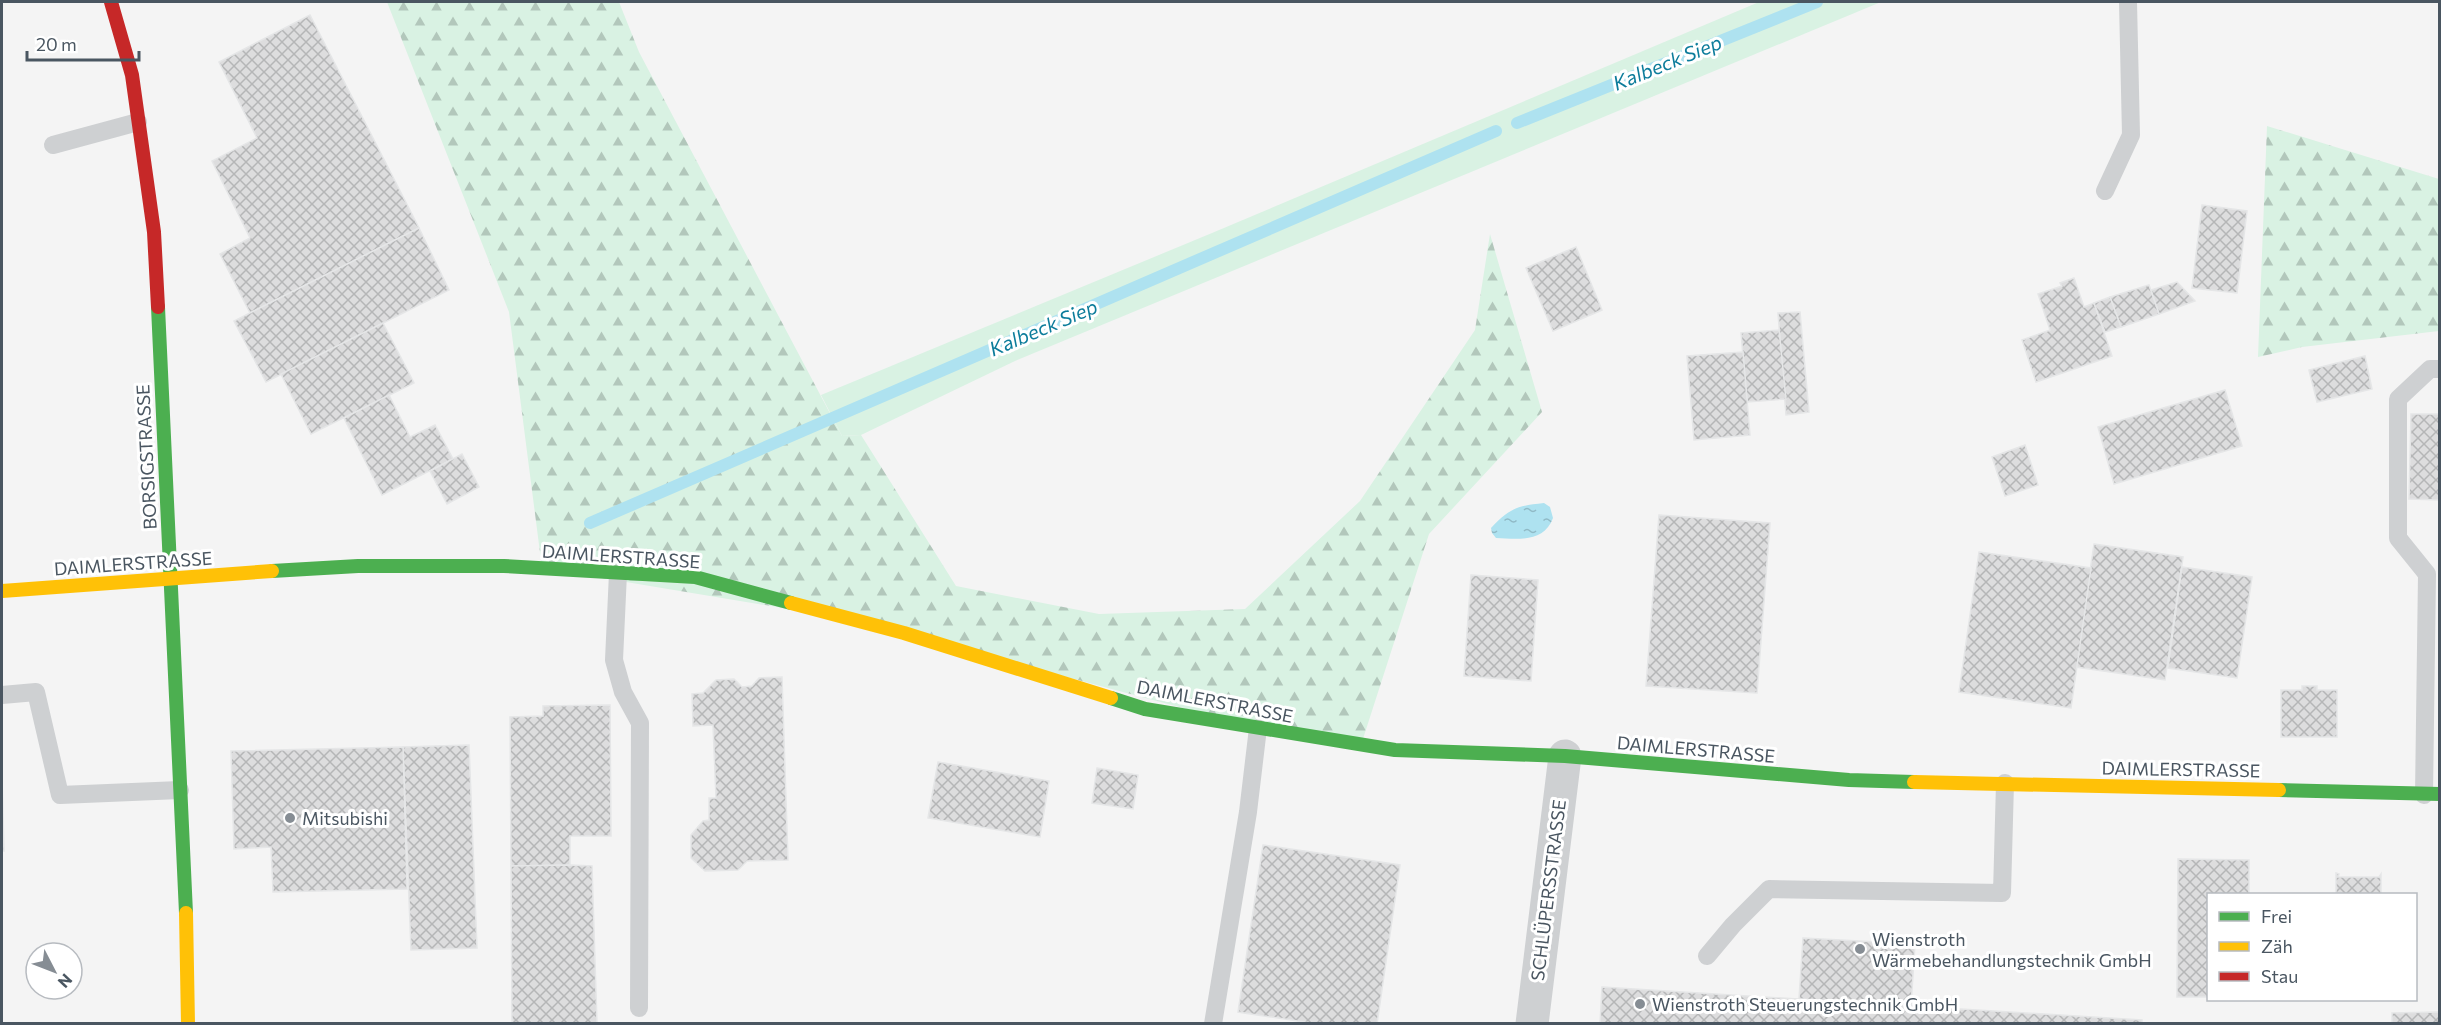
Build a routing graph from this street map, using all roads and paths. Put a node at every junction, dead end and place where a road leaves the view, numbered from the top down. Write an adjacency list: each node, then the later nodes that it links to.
1 (111, 2): 3 (street, BORSIGSTRASSE)
2 (2128, 2): 5 (lane)
3 (138, 122): 4 (lane); 8 (street, BORSIGSTRASSE)
4 (53, 145)
5 (2104, 191)
6 (2439, 369): 15 (lane)
7 (618, 573): 8 (street, DAIMLERSTRASSE); 11 (street, DAIMLERSTRASSE); 17 (lane)
8 (169, 578): 9 (street, DAIMLERSTRASSE); 14 (street, BORSIGSTRASSE)
9 (2, 591)
10 (2, 695): 14 (lane)
11 (1258, 728): 12 (street, DAIMLERSTRASSE); 19 (lane)
12 (1565, 756): 13 (street, DAIMLERSTRASSE); 20 (street, SCHLÜPERSSTRASSE)
13 (2005, 783): 15 (street, DAIMLERSTRASSE); 16 (lane)
14 (180, 790): 18 (street, BORSIGSTRASSE)
15 (2432, 795)
16 (1707, 956)
17 (639, 1008)
18 (188, 1023)
19 (1213, 1023)
20 (1532, 1023)

